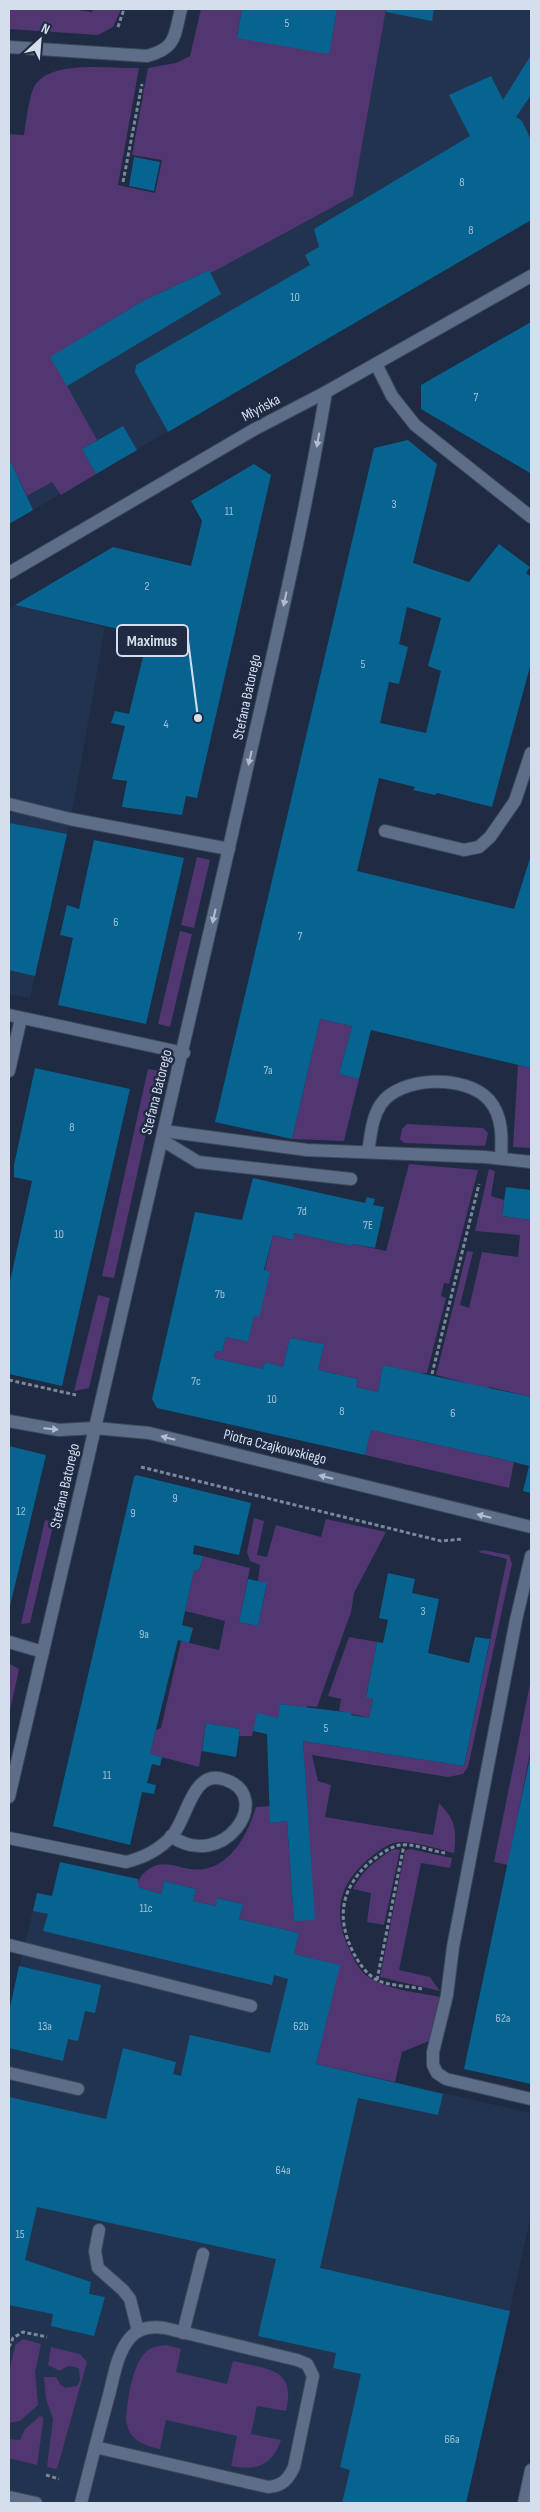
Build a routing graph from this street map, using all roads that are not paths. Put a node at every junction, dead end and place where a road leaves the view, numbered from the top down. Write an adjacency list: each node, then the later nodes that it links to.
1 (181, 9): 2 (street)
2 (9, 48)
3 (531, 276): 4 (street, Młyńska)
4 (376, 364): 5 (street, Młyńska); 6 (street)
5 (326, 392): 7 (street, Młyńska); 11 (street, Stefana Batorego, one-way to 11)
6 (531, 516)
7 (9, 573)
8 (530, 761): 10 (street)
9 (9, 804): 11 (street)
10 (385, 831)
11 (229, 849): 13 (street, Stefana Batorego, one-way to 13)
12 (15, 1016): 13 (street); 14 (street)
13 (184, 1053): 15 (street, Stefana Batorego)
14 (9, 1071)
15 (163, 1136): 16 (street); 19 (street); 21 (street, Stefana Batorego)
16 (368, 1152): 17 (street); 17 (street)
17 (501, 1158): 18 (street)
18 (531, 1162)
19 (351, 1179)
20 (9, 1421): 21 (street, Piotra Czajkowskiego, one-way to 21)
21 (95, 1428): 22 (street, Piotra Czajkowskiego, one-way to 21); 25 (street, Stefana Batorego)
22 (531, 1528)
23 (531, 1556): 33 (street)
24 (9, 1642): 25 (street)
25 (43, 1652): 26 (street, Stefana Batorego)
26 (9, 1797)
27 (172, 1836): 27 (street); 28 (street)
28 (9, 1838)
29 (9, 1945): 30 (street)
30 (251, 2006)
31 (9, 2073): 32 (street)
32 (78, 2089)
33 (531, 2099)
34 (100, 2230): 36 (street)
35 (203, 2254): 37 (street)
36 (138, 2331): 37 (street); 38 (street)
37 (183, 2333): 38 (street)
38 (95, 2447): 42 (street)
39 (531, 2470): 43 (street)
40 (9, 2498): 41 (street)
41 (36, 2503)
42 (81, 2503)
43 (524, 2503)

